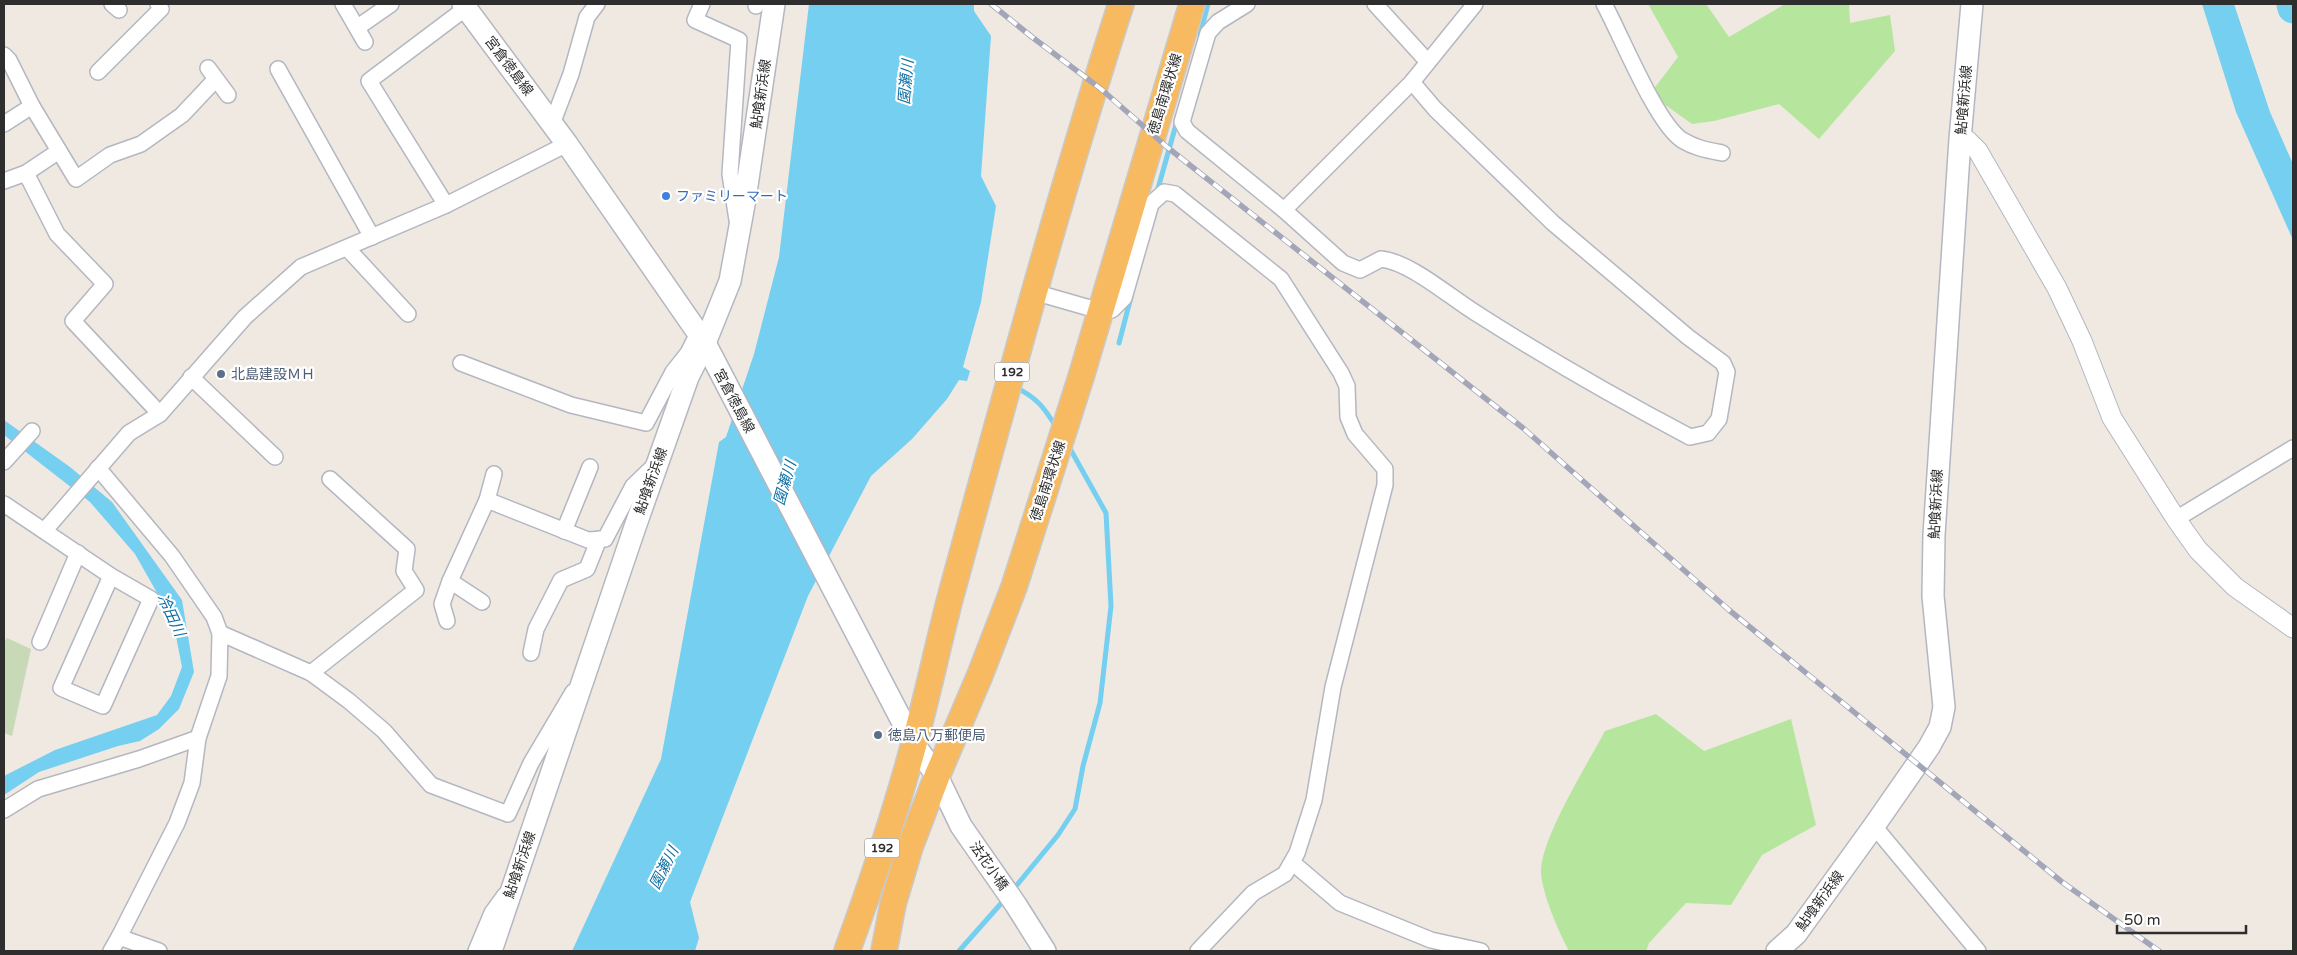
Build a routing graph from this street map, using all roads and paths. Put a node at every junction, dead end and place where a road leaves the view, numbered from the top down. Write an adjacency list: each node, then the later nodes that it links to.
1 (158, 4): 20 (street)
2 (343, 4): 15 (street)
3 (391, 4): 15 (street)
4 (597, 4): 25 (street)
5 (702, 4): 34 (street)
6 (762, 4): 34 (main road, 鮎喰新浜線)
7 (1121, 4): 37 (highway, 192)
8 (1192, 4): 38 (highway, 徳島南環状線 / 192)
9 (1247, 4): 33 (street)
10 (1375, 4): 18 (street)
11 (1475, 4): 18 (street)
12 (1604, 4): 29 (street)
13 (1972, 4): 26 (main road, 鮎喰新浜線)
14 (464, 6): 25 (main road, 宮倉徳島線); 32 (street)
15 (358, 27): 16 (street)
16 (365, 42)
17 (4, 55): 23 (street)
18 (1427, 61): 21 (street)
19 (278, 68): 35 (street)
20 (98, 72)
21 (1412, 82): 33 (street); 33 (street)
22 (228, 95): 28 (street)
23 (32, 106): 24 (street); 28 (street)
24 (4, 124)
25 (552, 124): 27 (main road, 宮倉徳島線)
26 (1960, 139): 55 (street); 75 (main road, 鮎喰新浜線)
27 (567, 144): 32 (street); 40 (main road, 宮倉徳島線)
28 (59, 151): 30 (street)
29 (1722, 153)
30 (26, 173): 31 (street); 43 (street)
31 (4, 181)
32 (446, 205): 35 (street)
33 (1284, 210)
34 (738, 234): 40 (main road, 鮎喰新浜線)
35 (372, 237): 36 (street)
36 (347, 248): 39 (street); 42 (street)
37 (1034, 292): 38 (street); 71 (highway, 192)
38 (1100, 311): 72 (highway, 徳島南環状線 / 192); 76 (street)
39 (408, 314)
40 (705, 345): 41 (street); 48 (main road, 鮎喰新浜線); 71 (main road, 宮倉徳島線)
41 (462, 363)
42 (192, 377): 43 (street); 47 (street)
43 (160, 414): 50 (street)
44 (32, 430): 46 (street)
45 (2293, 448): 55 (street)
46 (8, 457)
47 (275, 457)
48 (657, 463): 58 (street); 69 (main road, 鮎喰新浜線)
49 (590, 467): 57 (street)
50 (96, 471): 56 (street); 65 (street)
51 (494, 474): 53 (street)
52 (330, 480): 68 (street)
53 (487, 500): 57 (street); 61 (street)
54 (4, 504): 56 (street)
55 (2176, 518): 64 (street)
56 (45, 530): 59 (street)
57 (564, 531): 58 (street)
58 (599, 539): 67 (street)
59 (78, 552): 60 (street); 66 (street)
60 (111, 576): 60 (street)
61 (450, 581): 62 (street); 63 (street)
62 (482, 602)
63 (447, 621)
64 (2293, 628)
65 (220, 633): 68 (street); 70 (street)
66 (40, 642)
67 (531, 653)
68 (311, 673): 69 (street)
69 (585, 673): 77 (main road, 鮎喰新浜線)
70 (198, 738): 73 (street); 78 (street)
71 (914, 744): 72 (main road, 宮倉徳島線); 83 (highway, 192)
72 (937, 776): 74 (main road, 宮倉徳島線); 84 (highway, 徳島南環状線 / 192)
73 (4, 810)
74 (961, 826): 85 (main road, 法花小橋)
75 (1874, 826): 88 (main road, 鮎喰新浜線); 89 (street)
76 (1293, 863): 86 (street); 87 (street)
77 (514, 884): 81 (street); 82 (main road, 鮎喰新浜線)
78 (120, 937): 79 (street); 80 (street)
79 (111, 951)
80 (159, 951)
81 (476, 951)
82 (491, 951)
83 (847, 951)
84 (884, 951)
85 (1045, 951)
86 (1198, 951)
87 (1481, 951)
88 (1777, 951)
89 (1978, 951)

